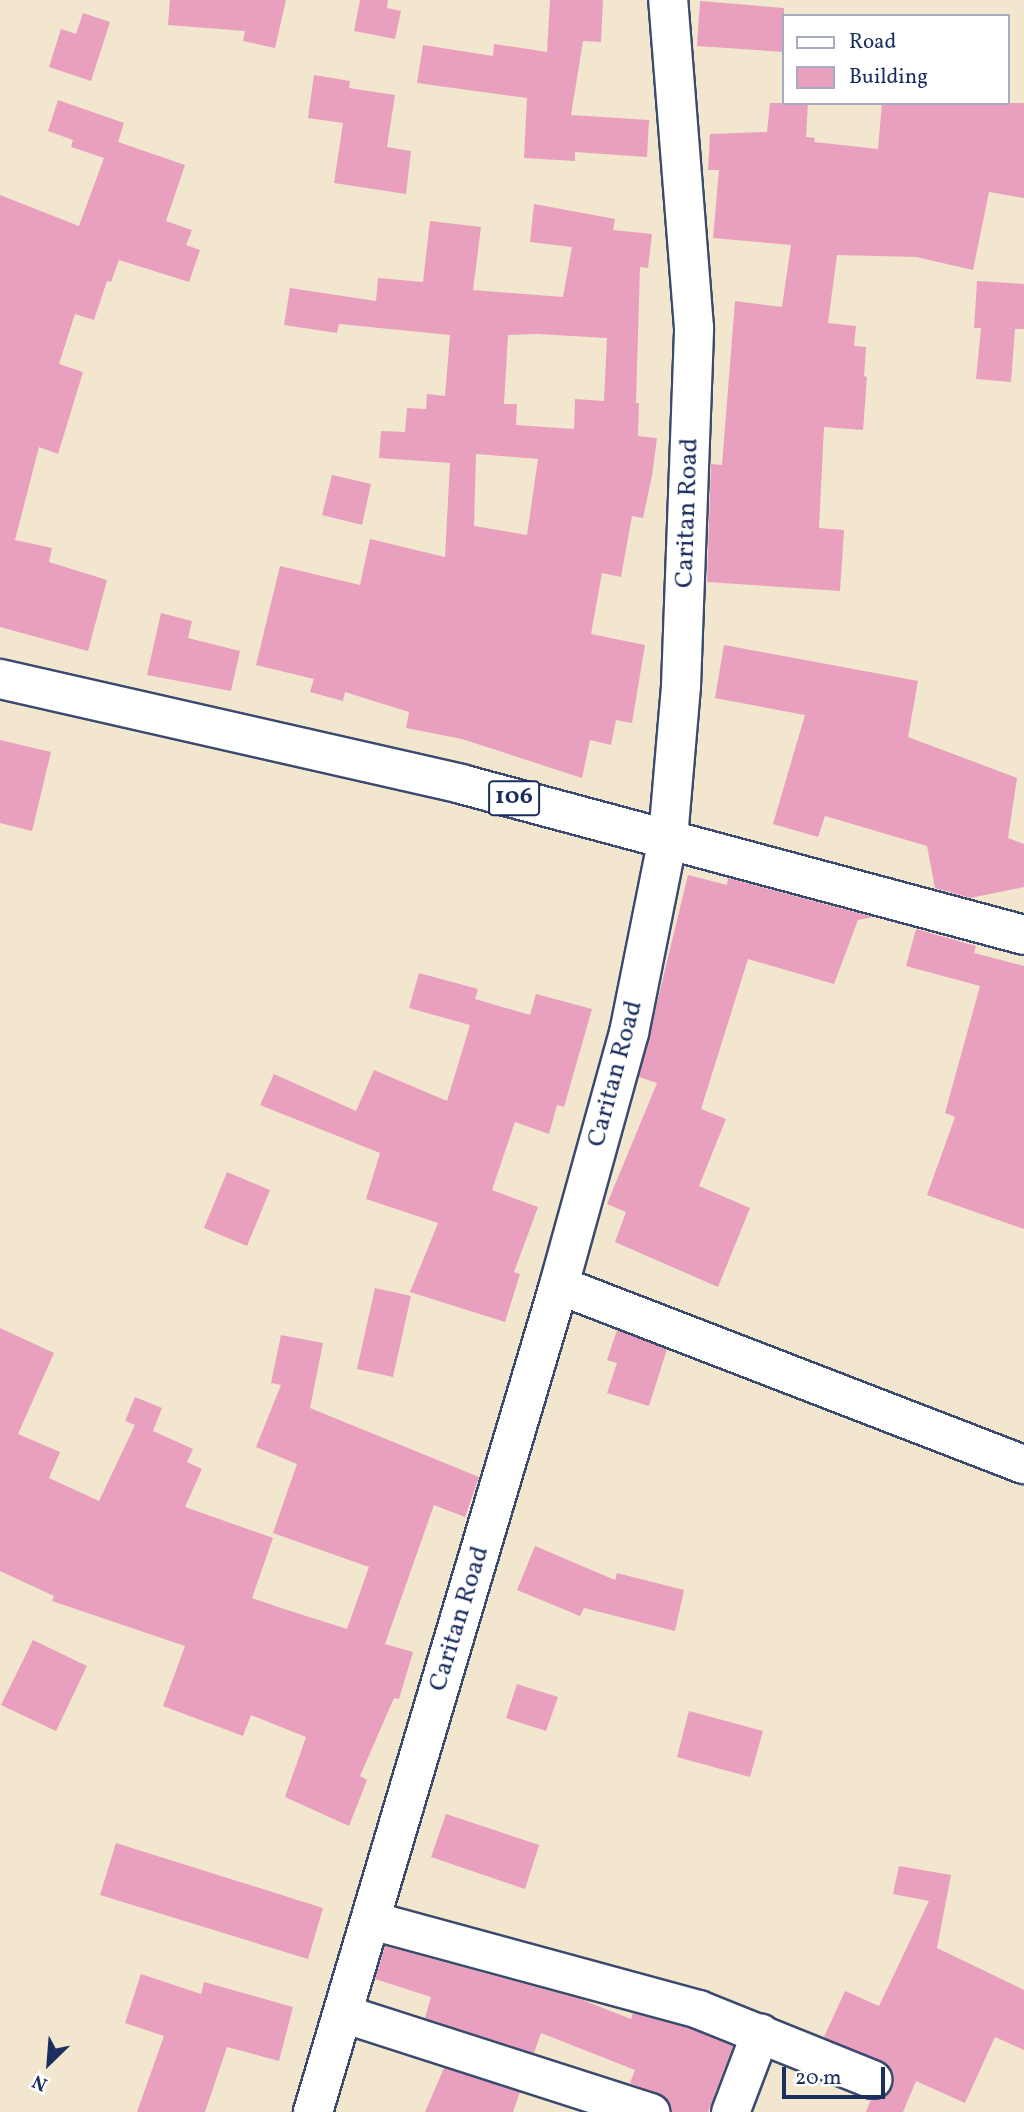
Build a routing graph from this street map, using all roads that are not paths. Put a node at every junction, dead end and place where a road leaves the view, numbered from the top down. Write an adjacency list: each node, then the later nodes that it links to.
1 (668, 0): 3 (main road, Caritan Road)
2 (0, 679): 3 (main road, 106)
3 (668, 838): 4 (main road, 106); 5 (main road, Caritan Road)
4 (1024, 935)
5 (559, 1285): 6 (lane); 7 (main road, Caritan Road)
6 (1024, 1464)
7 (371, 1920): 8 (main road, Caritan Road); 9 (lane)
8 (342, 2013): 11 (main road, Caritan Road); 12 (lane)
9 (760, 2033): 10 (lane); 13 (lane)
10 (872, 2079)
11 (313, 2112)
12 (651, 2112)
13 (730, 2112)

